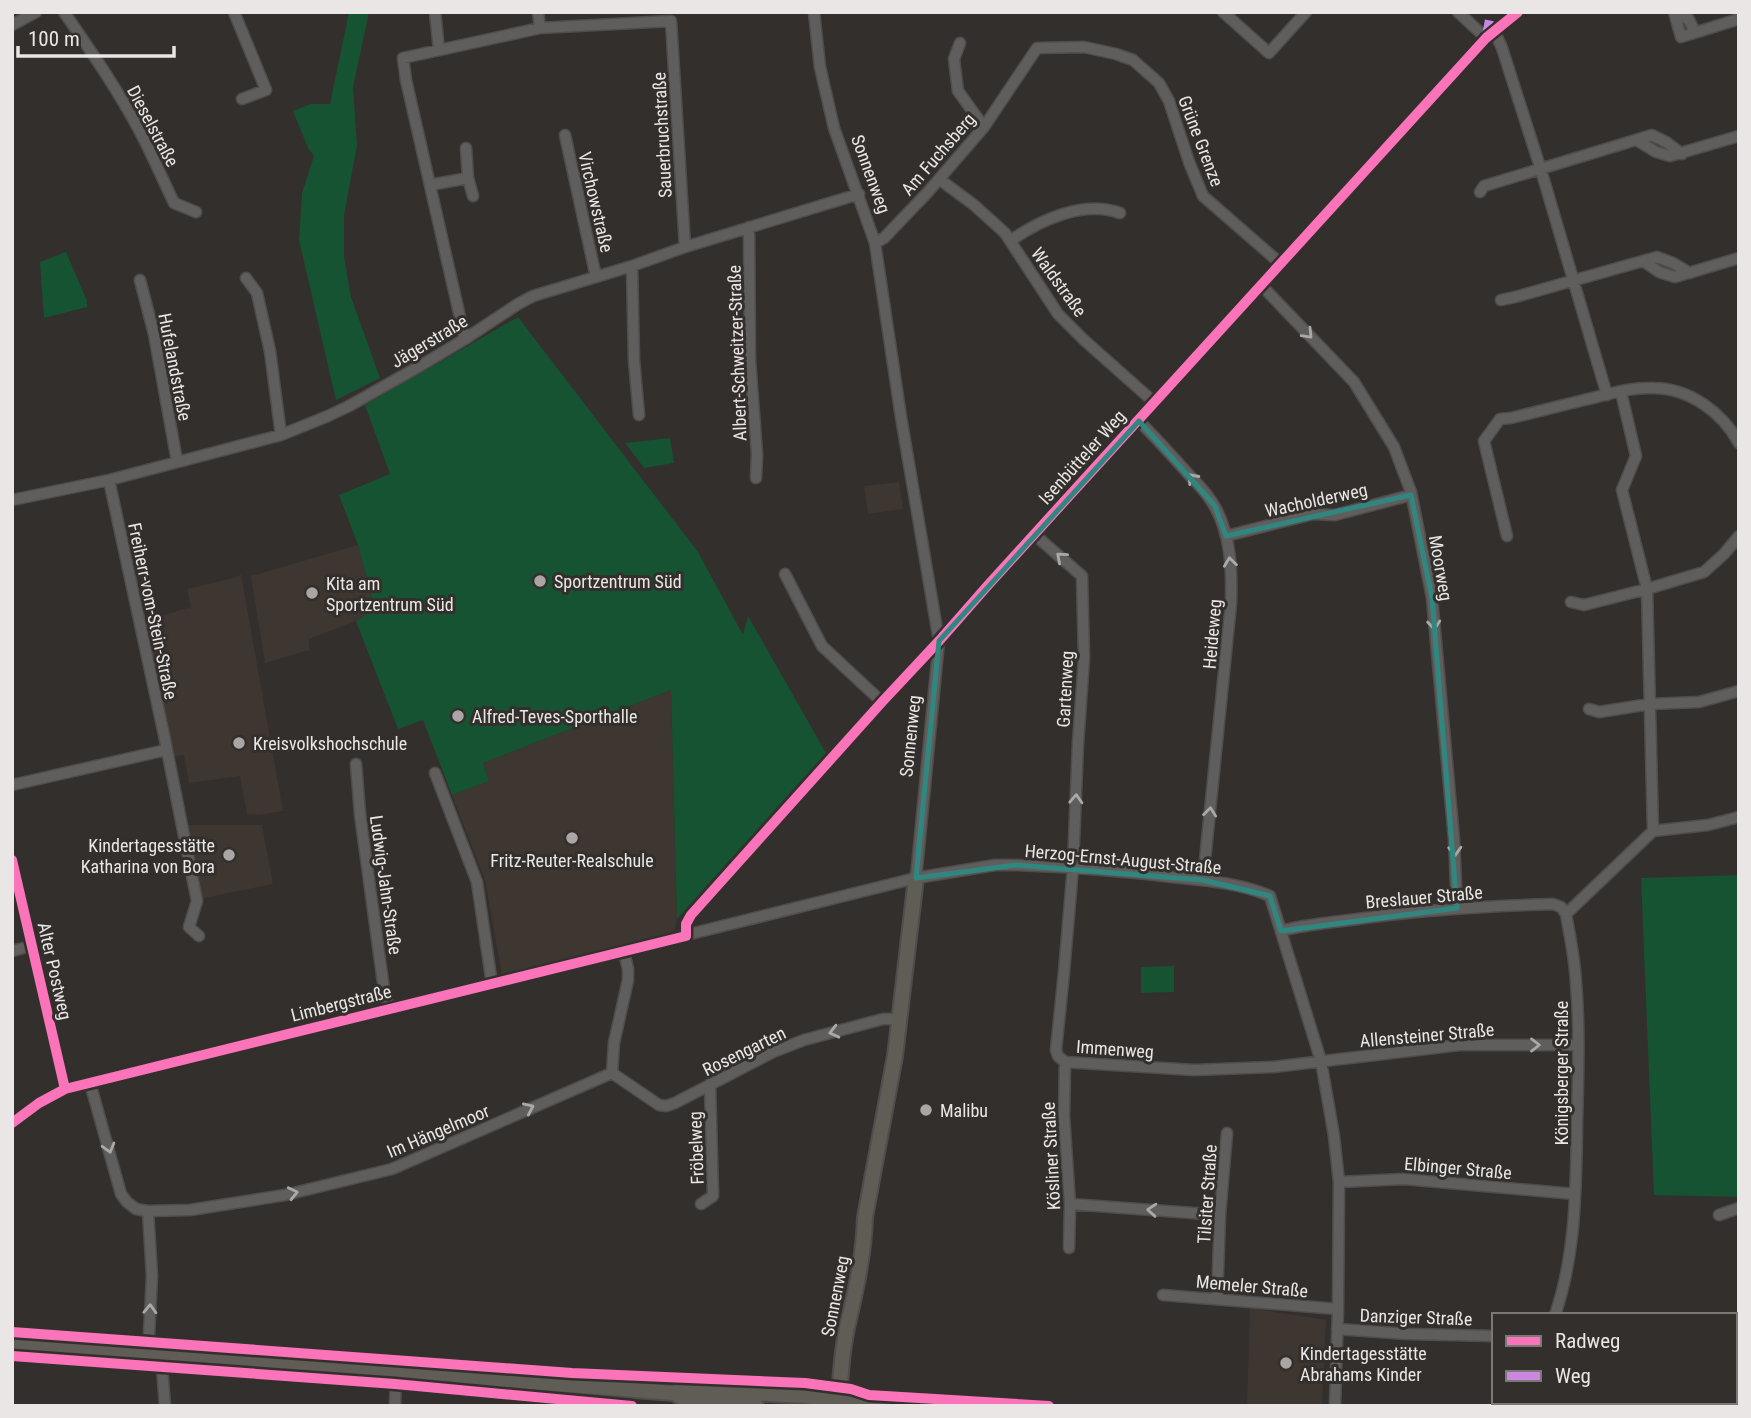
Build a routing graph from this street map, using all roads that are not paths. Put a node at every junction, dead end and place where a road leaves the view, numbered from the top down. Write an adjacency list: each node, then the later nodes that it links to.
1 (36, 12): 14 (street)
2 (64, 12): 33 (street, Dieselstraße)
3 (234, 12): 21 (street)
4 (435, 12): 19 (street)
5 (538, 12): 15 (street)
6 (814, 12): 31 (street, Sonnenweg)
7 (1223, 12): 8 (street)
8 (1307, 12)
9 (1458, 12): 17 (street)
10 (1518, 12): 16 (street, Isenbütteler Weg)
11 (1674, 14): 13 (street)
12 (671, 17): 15 (street, Sauerbruchstraße); 38 (street, Sauerbruchstraße)
13 (1739, 19)
14 (12, 25)
15 (540, 28): 19 (street, Sauerbruchstraße)
16 (1494, 30): 17 (street, Isenbütteler Weg); 26 (street)
17 (1486, 38): 40 (street, Isenbütteler Weg)
18 (960, 43): 22 (street)
19 (439, 50): 29 (street, Sauerbruchstraße)
20 (1016, 78): 22 (street, Am Fuchsberg); 40 (street, Grüne Grenze)
21 (242, 99)
22 (984, 127): 28 (street, Am Fuchsberg)
23 (565, 135): 42 (street, Virchowstraße)
24 (1739, 136): 26 (street)
25 (466, 148): 27 (street)
26 (1541, 170): 30 (street); 45 (street)
27 (468, 178): 29 (street); 32 (street)
28 (939, 179): 36 (street, Waldstraße); 37 (street, Am Fuchsberg)
29 (430, 185): 48 (street, Sauerbruchstraße)
30 (1480, 192)
31 (859, 194): 35 (street, Jägerstraße); 37 (street, Sonnenweg)
32 (473, 196)
33 (196, 212)
34 (1120, 213): 36 (street)
35 (749, 227): 38 (street, Jägerstraße); 57 (street, Albert-Schweitzer-Straße)
36 (1010, 240): 51 (street, Waldstraße)
37 (875, 243): 68 (street, Sonnenweg)
38 (685, 247): 41 (street, Jägerstraße)
39 (1739, 258): 45 (street)
40 (1280, 263): 46 (street, Isenbütteler Weg)
41 (632, 266): 42 (street, Jägerstraße); 52 (street)
42 (596, 277): 48 (street, Jägerstraße)
43 (246, 278): 54 (street)
44 (140, 280): 56 (street, Hufelandstraße)
45 (1574, 281): 47 (street); 50 (street)
46 (1261, 285): 51 (street, Isenbütteler Weg); 59 (street, Moorweg, one-way to 59)
47 (1501, 299)
48 (465, 339): 54 (street, Jägerstraße)
49 (1621, 392): 50 (street); 55 (street); 66 (street)
50 (1607, 395): 63 (street)
51 (1155, 403): 53 (street, Isenbütteler Weg)
52 (639, 415)
53 (1139, 421): 61 (street, Isenbütteler Weg); 62 (street, Heideweg, one-way to 53)
54 (281, 435): 56 (street, Jägerstraße)
55 (1739, 443)
56 (177, 461): 58 (street, Jägerstraße)
57 (756, 478)
58 (109, 480): 60 (street, Jägerstraße); 73 (street, Freiherr-vom-Stein-Straße)
59 (1411, 495): 62 (street, Wacholderweg); 83 (street, Moorweg, one-way to 83)
60 (12, 500)
61 (1035, 535): 68 (street, Isenbütteler Weg); 80 (street, Gartenweg, one-way to 61)
62 (1226, 536): 82 (street, Heideweg, one-way to 62)
63 (1507, 536)
64 (1739, 536): 66 (street)
65 (785, 574): 70 (street)
66 (1647, 589): 67 (street); 71 (street)
67 (1571, 602)
68 (939, 641): 70 (street, Isenbütteler Weg); 81 (street, Sonnenweg)
69 (1739, 691): 71 (street)
70 (882, 702): 87 (street, Isenbütteler Weg)
71 (1650, 704): 72 (street); 78 (street)
72 (1590, 709)
73 (166, 750): 76 (street); 86 (street, Freiherr-vom-Stein-Straße)
74 (356, 764): 92 (street, Ludwig-Jahn-Straße)
75 (435, 773): 91 (street)
76 (12, 785)
77 (1739, 817): 78 (street)
78 (1653, 831): 84 (street)
79 (12, 860): 88 (street, Alter Postweg)
80 (1073, 867): 81 (street, Herzog-Ernst-August-Straße); 82 (street, Herzog-Ernst-August-Straße); 96 (street, Immenweg)
81 (916, 878): 87 (street, Limbergstraße); 93 (street, Sonnenweg)
82 (1203, 880): 85 (street, Herzog-Ernst-August-Straße)
83 (1457, 908): 84 (street, Breslauer Straße); 85 (street, Breslauer Straße)
84 (1566, 914): 94 (street, Königsberger Straße)
85 (1281, 931): 95 (street, Herzog-Ernst-August-Straße)
86 (199, 936)
87 (686, 936): 90 (street, Limbergstraße)
88 (31, 946): 89 (street); 100 (street, Alter Postweg)
89 (12, 951)
90 (624, 952): 91 (street, Limbergstraße); 97 (street)
91 (492, 984): 92 (street, Limbergstraße)
92 (389, 1010): 98 (street, Limbergstraße)
93 (901, 1019): 99 (street, Rosengarten, one-way to 99); 122 (street, Sonnenweg)
94 (1578, 1045): 95 (street, Allensteiner Straße, one-way to 94); 104 (street, Königsberger Straße)
95 (1321, 1061): 96 (street, Immenweg); 103 (street, Herzog-Ernst-August-Straße)
96 (1065, 1062): 106 (street, Kösliner Straße)
97 (612, 1073): 99 (street, Rosengarten); 108 (street, Im Hängelmoor, one-way to 97)
98 (90, 1083): 100 (street, Limbergstraße); 108 (street, one-way to 108)
99 (710, 1084): 105 (street, Fröbelweg)
100 (65, 1089): 101 (street, Limbergstraße)
101 (12, 1123)
102 (1227, 1133): 109 (street, Tilsiter Straße)
103 (1339, 1182): 104 (street, Elbinger Straße); 114 (street, Herzog-Ernst-August-Straße)
104 (1575, 1195): 115 (street, Königsberger Straße)
105 (701, 1204)
106 (1070, 1204): 109 (street, one-way to 106); 111 (street, Kösliner Straße)
107 (1739, 1209): 110 (street)
108 (148, 1211): 119 (street, one-way to 108)
109 (1220, 1214): 113 (street, Tilsiter Straße)
110 (1719, 1215)
111 (1069, 1248)
112 (1163, 1295): 113 (street, Memeler Straße)
113 (1217, 1299): 114 (street, Memeler Straße)
114 (1338, 1310): 116 (street, Herzog-Ernst-August-Straße)
115 (1556, 1313)
116 (1338, 1329): 117 (street, Danziger Straße); 127 (street, Herzog-Ernst-August-Straße)
117 (1492, 1336)
118 (12, 1344): 119 (street)
119 (153, 1350): 120 (street); 123 (street)
120 (396, 1372): 121 (street); 124 (street)
121 (674, 1393): 122 (street); 125 (street)
122 (834, 1400): 126 (street)
123 (165, 1406)
124 (395, 1406)
125 (756, 1406)
126 (883, 1406)
127 (1335, 1406)

